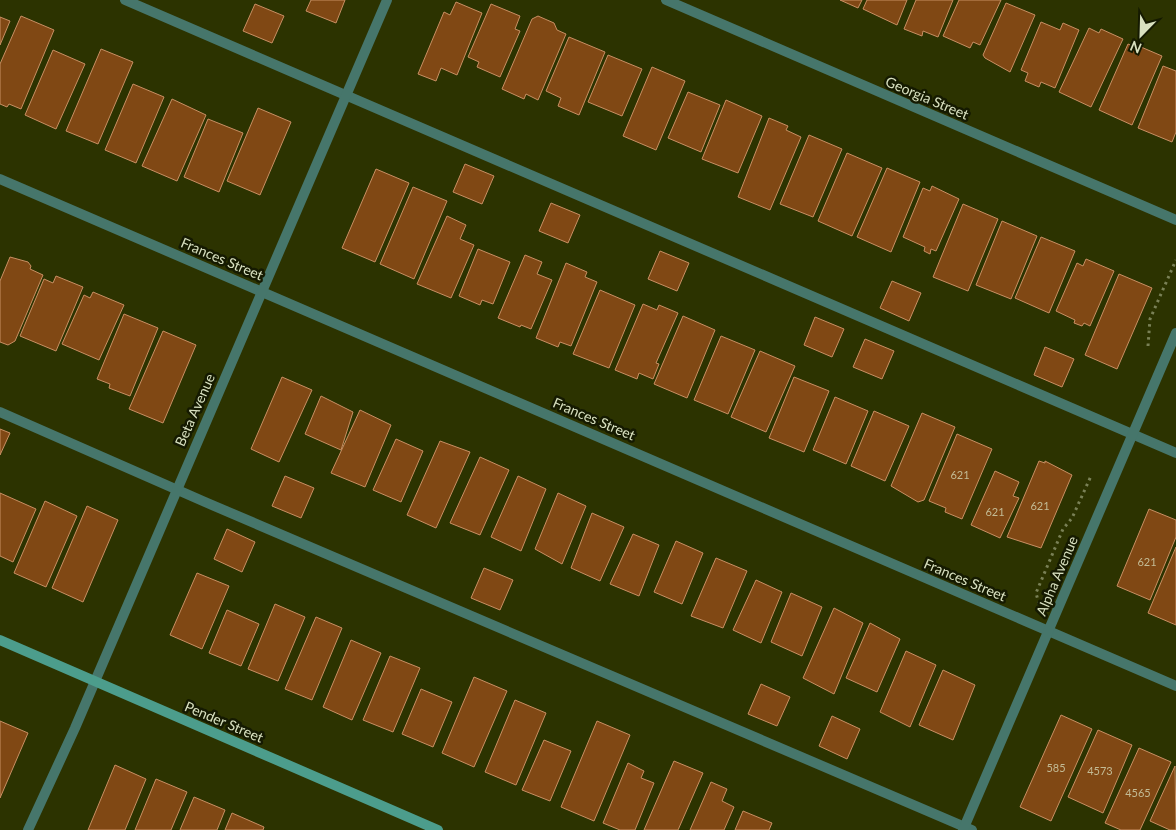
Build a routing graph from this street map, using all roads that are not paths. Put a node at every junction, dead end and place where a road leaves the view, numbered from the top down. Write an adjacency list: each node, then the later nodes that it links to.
1 (125, 0): 4 (street)
2 (387, 0): 4 (street, Beta Avenue)
3 (666, 0): 6 (street, Georgia Street)
4 (347, 95): 7 (street, Beta Avenue); 10 (street)
5 (0, 179): 7 (street, Frances Street)
6 (1176, 220)
7 (262, 291): 12 (street, Beta Avenue); 13 (street, Frances Street)
8 (1176, 332): 10 (street, Alpha Avenue)
9 (0, 412): 12 (street)
10 (1133, 434): 11 (street); 13 (street, Alpha Avenue)
11 (1176, 453)
12 (176, 489): 15 (street, Beta Avenue); 17 (street)
13 (1048, 631): 16 (street, Frances Street); 17 (street, Alpha Avenue)
14 (0, 640): 15 (street, Pender Street)
15 (95, 681): 18 (street, Beta Avenue); 19 (street, Pender Street)
16 (1176, 686)
17 (966, 829)
18 (28, 830)
19 (438, 830)

